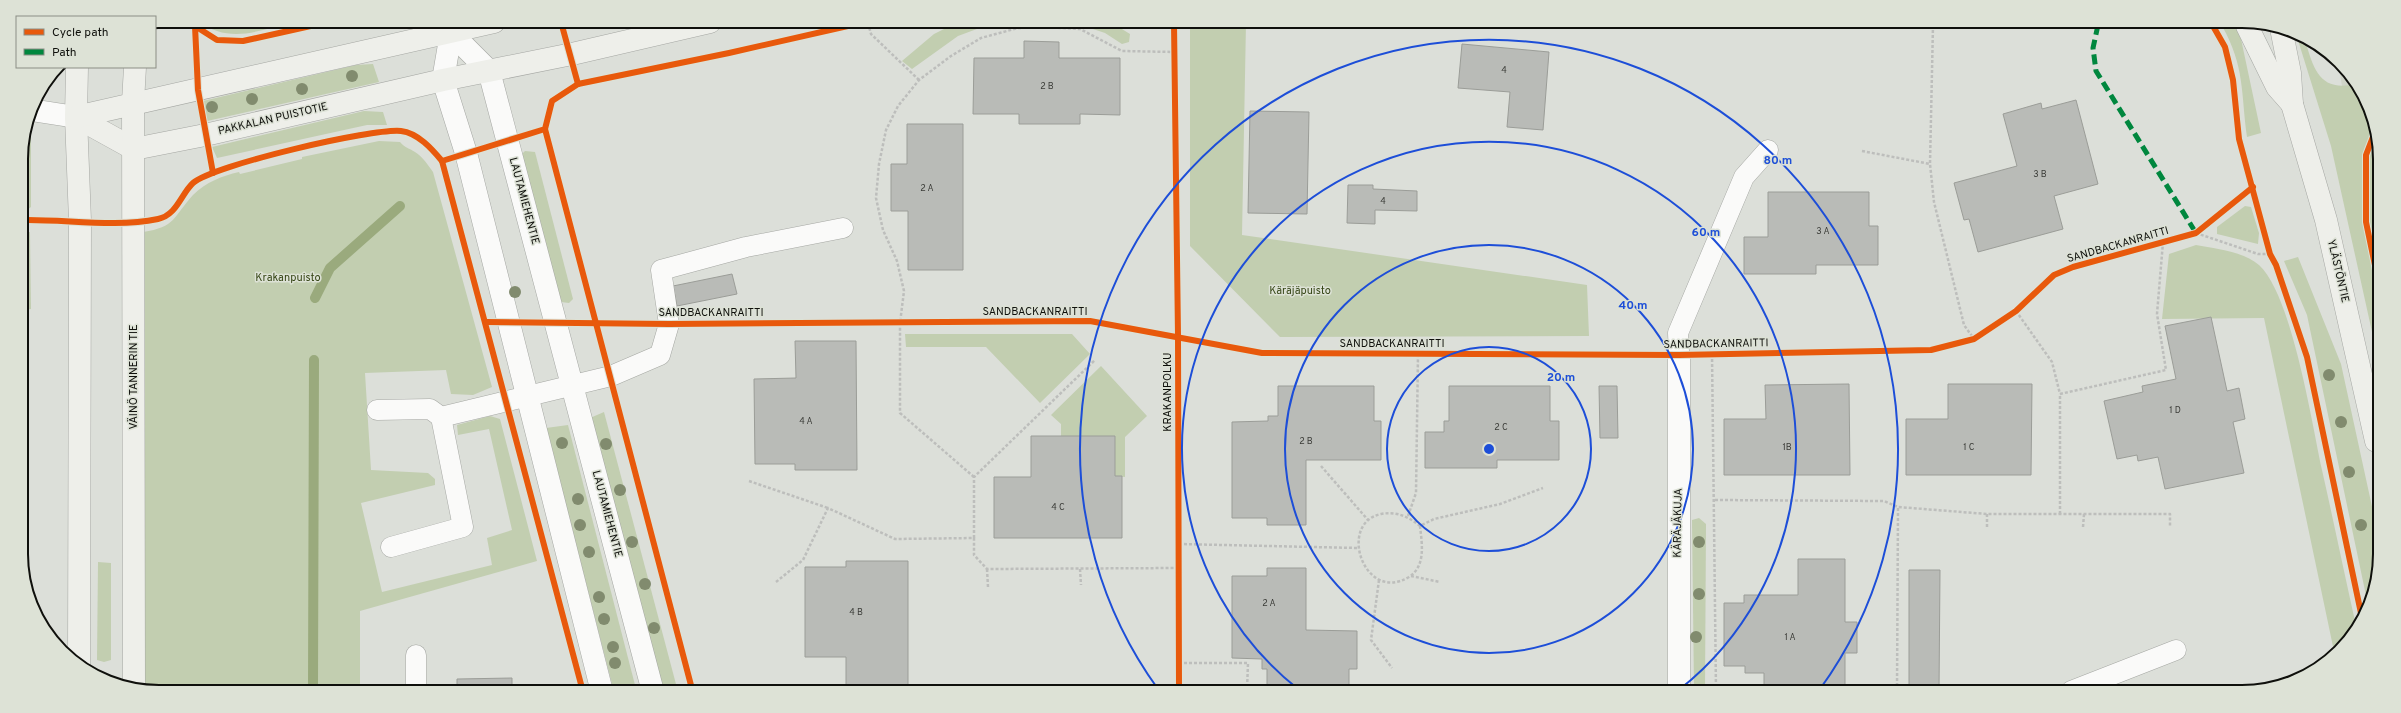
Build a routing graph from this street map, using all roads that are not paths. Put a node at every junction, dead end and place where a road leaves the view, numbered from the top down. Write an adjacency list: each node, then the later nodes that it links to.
1 (471, 28): 4 (main road)
2 (683, 28): 8 (main road, PAKKALAN PUISTOTIE)
3 (2248, 28): 11 (main road, YLÄSTÖNTIE)
4 (451, 33): 8 (street); 9 (street); 10 (main road)
5 (2282, 34): 11 (main road, YLÄSTÖNTIE)
6 (77, 68): 13 (main road)
7 (135, 68): 10 (main road, VÄINÖ TANNERIN TIE)
8 (489, 71): 9 (main road, PAKKALAN PUISTOTIE); 18 (street, LAUTAMIEHENTIE)
9 (444, 80): 14 (main road, PAKKALAN PUISTOTIE); 19 (street)
10 (133, 102): 13 (main road); 14 (main road, VÄINÖ TANNERIN TIE)
11 (2292, 104): 22 (main road, YLÄSTÖNTIE)
12 (37, 111): 13 (street)
13 (76, 117): 14 (main road); 26 (main road)
14 (134, 149): 27 (main road, VÄINÖ TANNERIN TIE)
15 (1768, 150): 17 (lane)
16 (843, 228): 18 (lane)
17 (1679, 355): 31 (street, KÄRÄJÄKUJA)
18 (573, 385): 19 (lane); 30 (street, LAUTAMIEHENTIE)
19 (528, 396): 21 (lane); 29 (street)
20 (377, 410): 21 (lane)
21 (441, 417): 23 (lane)
22 (2373, 428)
23 (390, 547)
24 (2176, 650): 32 (lane)
25 (416, 655): 28 (lane)
26 (79, 657)
27 (134, 683)
28 (416, 685)
29 (601, 685)
30 (651, 685)
31 (1678, 685)
32 (2086, 685)

